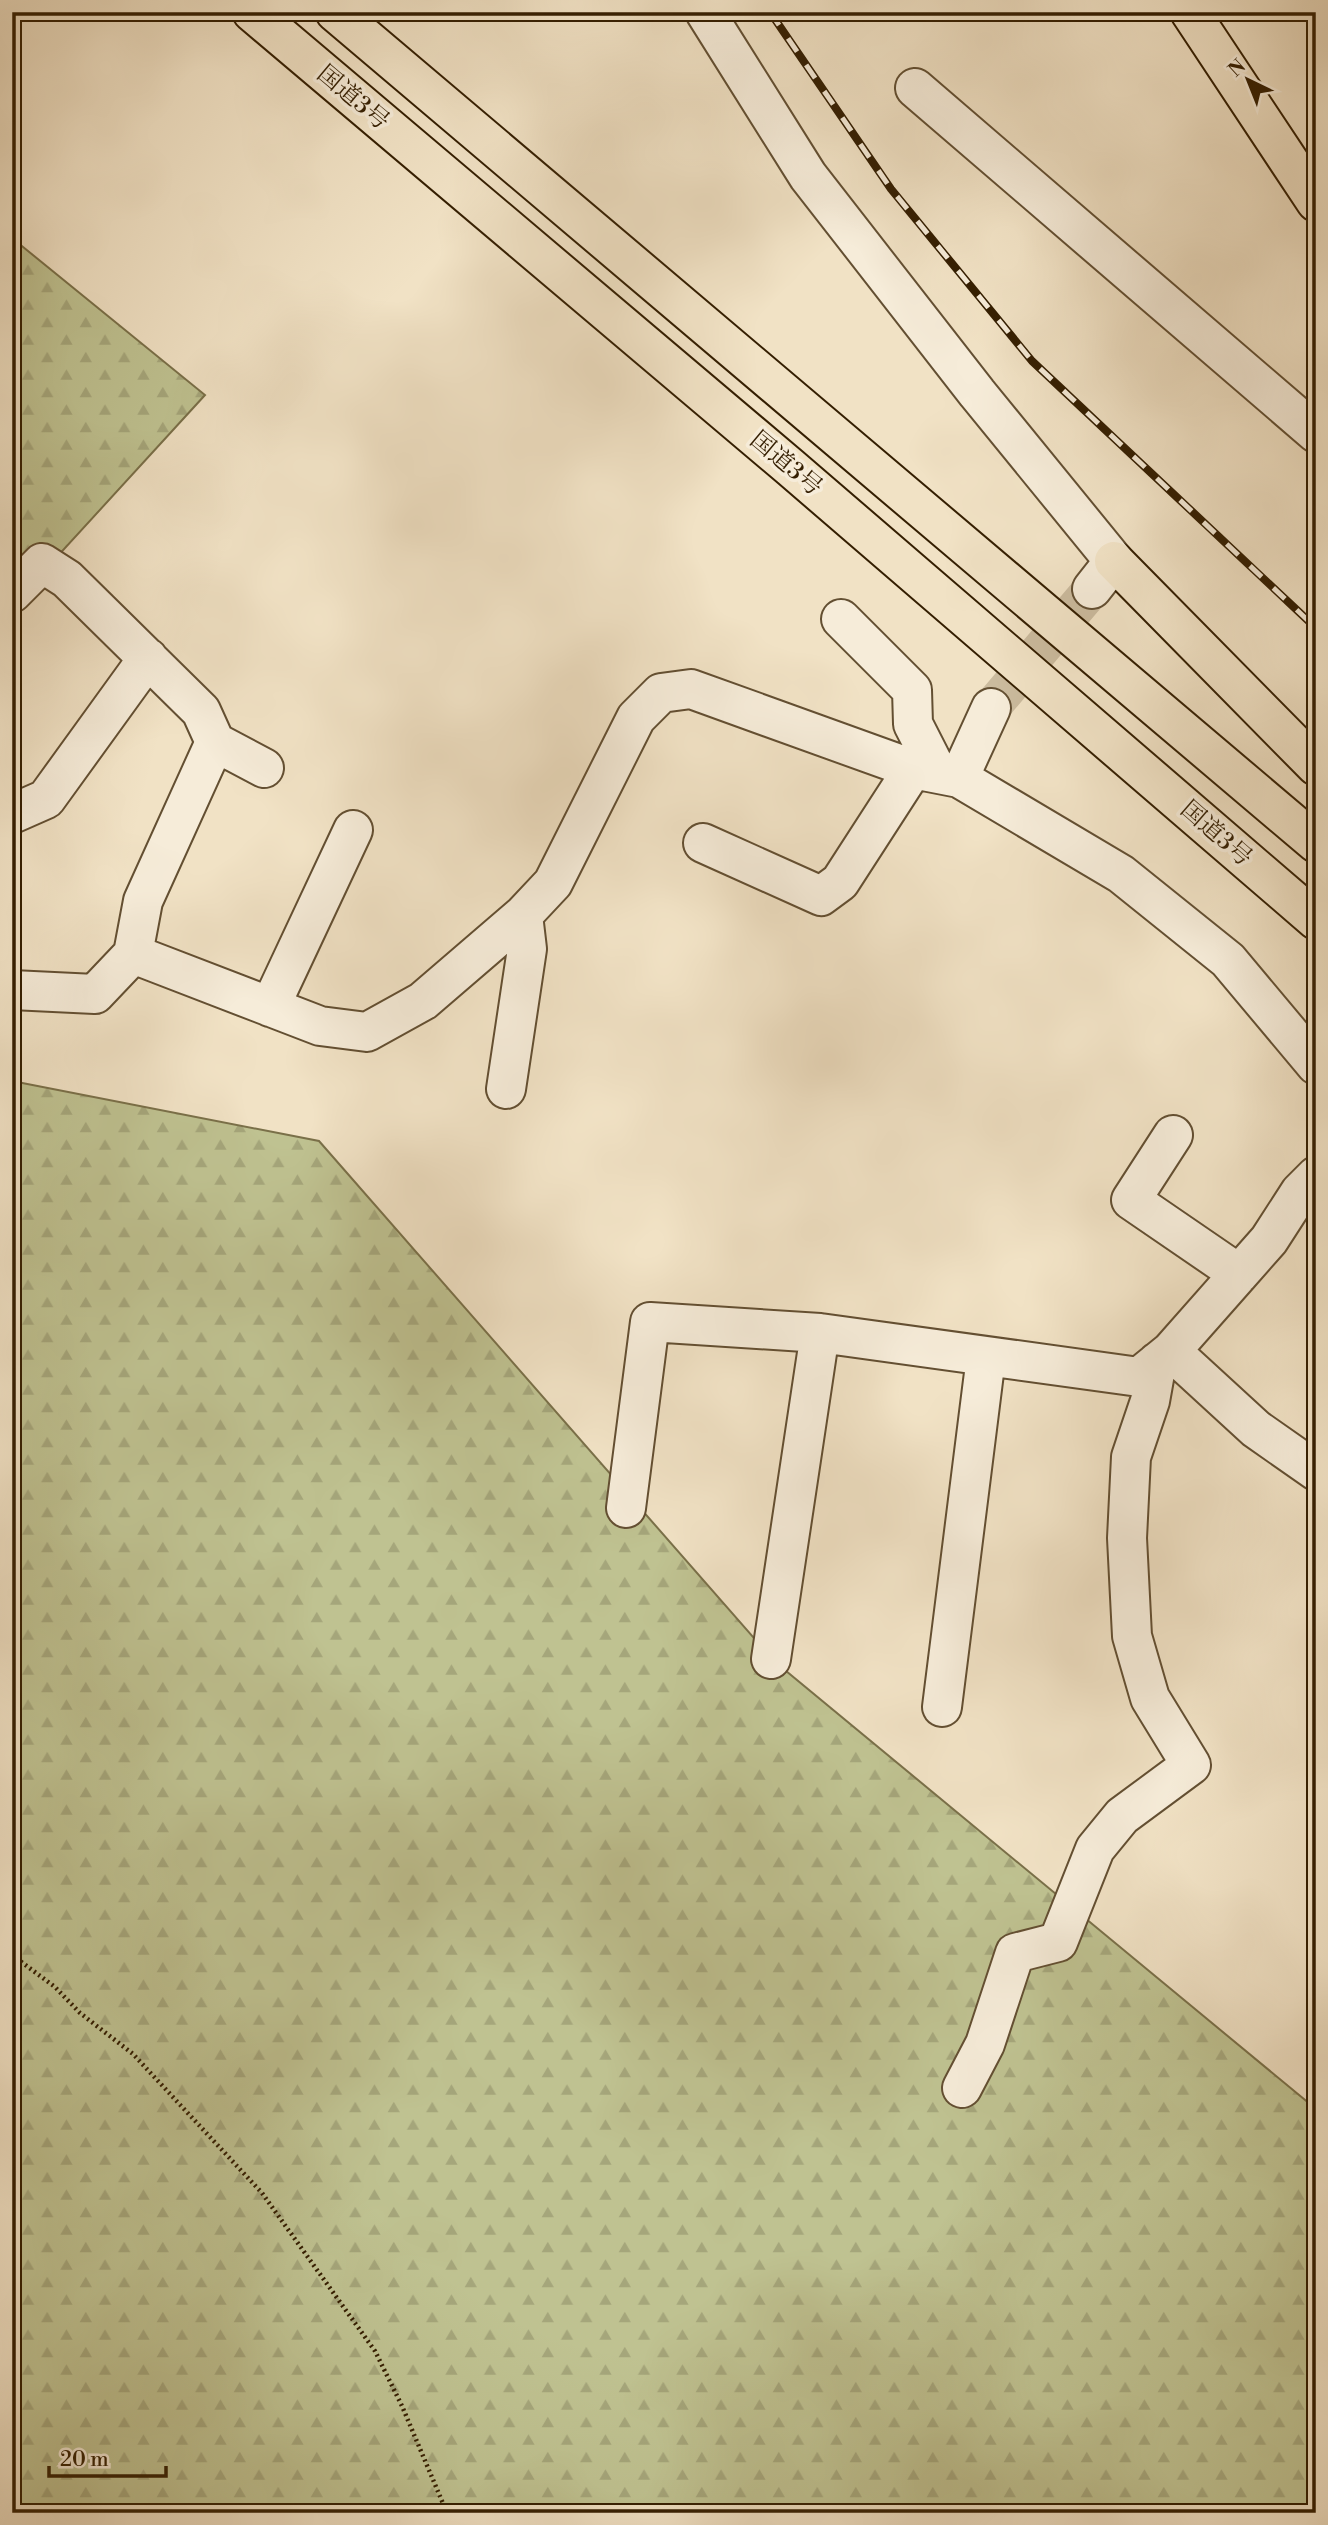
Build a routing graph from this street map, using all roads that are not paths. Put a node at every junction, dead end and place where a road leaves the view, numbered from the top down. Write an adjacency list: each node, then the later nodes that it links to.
1 (252, 12): 22 (main road, 国道3号)
2 (335, 12): 20 (main road)
3 (705, 12): 8 (street)
4 (1190, 12): 6 (main road)
5 (915, 88): 7 (street)
6 (1316, 202)
7 (1316, 433)
8 (1103, 575): 14 (main road)
9 (12, 593): 11 (street)
10 (841, 619): 16 (street)
11 (148, 658): 13 (street); 17 (street)
12 (991, 708): 16 (street)
13 (215, 742): 15 (street); 23 (street)
14 (1316, 766)
15 (264, 768)
16 (937, 773): 19 (street); 21 (street); 26 (street)
17 (12, 814)
18 (353, 830): 25 (street)
19 (703, 843)
20 (1316, 843)
21 (523, 915): 25 (street); 27 (street)
22 (1316, 920)
23 (133, 954): 24 (street); 25 (street)
24 (12, 990)
25 (270, 1007)
26 (1316, 1065)
27 (506, 1088)
28 (1173, 1135): 30 (street)
29 (1316, 1176): 30 (street)
30 (1239, 1274): 32 (street)
31 (820, 1333): 33 (street); 35 (street); 36 (street)
32 (1164, 1356): 33 (street); 34 (street); 38 (street)
33 (986, 1357): 37 (street)
34 (1316, 1471)
35 (626, 1508)
36 (771, 1659)
37 (942, 1707)
38 (962, 2088)

